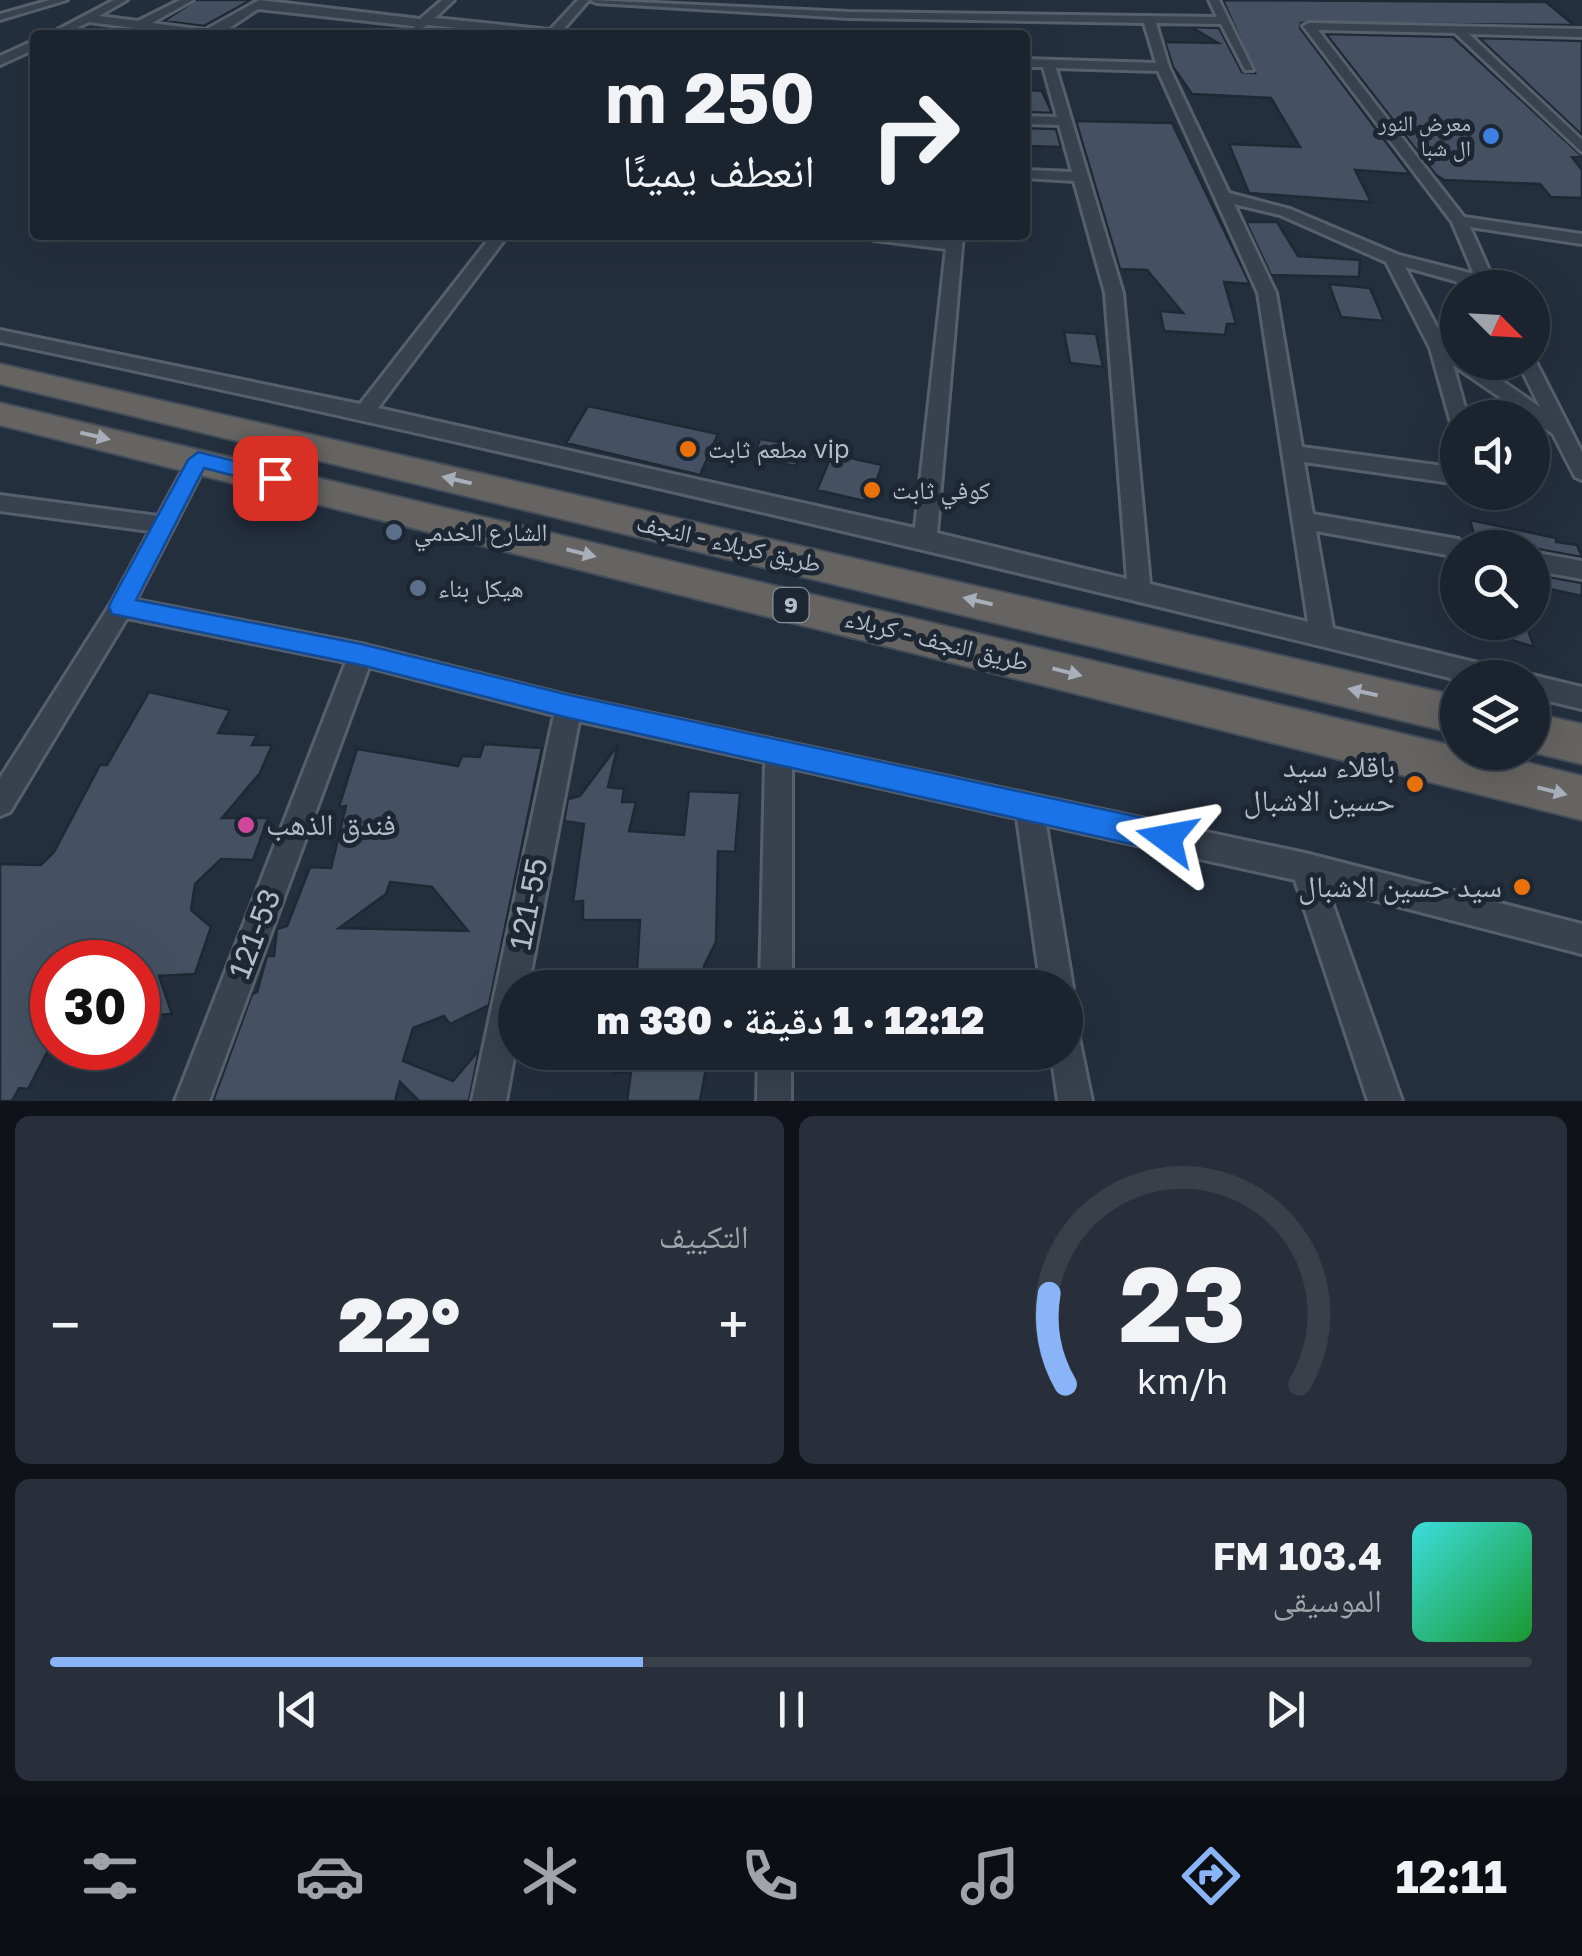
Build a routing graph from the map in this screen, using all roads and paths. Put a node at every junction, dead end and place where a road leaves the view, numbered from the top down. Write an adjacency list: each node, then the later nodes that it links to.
1 (62, 0): 11 (street)
2 (122, 0): 12 (street)
3 (188, 0): 16 (street)
4 (449, 0): 14 (street)
5 (584, 0): 23 (street)
6 (596, 0): 8 (street)
7 (1214, 0): 15 (street)
8 (625, 1): 10 (street)
9 (262, 3): 14 (street); 20 (street)
10 (850, 15): 13 (street); 24 (street)
11 (0, 16)
12 (88, 18): 16 (street); 18 (street)
13 (1149, 19): 15 (street); 31 (street)
14 (424, 22): 21 (street); 22 (street)
15 (1223, 22): 32 (street)
16 (140, 25): 19 (street)
17 (1457, 28): 25 (street); 35 (street); 39 (street)
18 (64, 30)
19 (175, 30)
20 (218, 30)
21 (415, 30)
22 (510, 30)
23 (557, 30)
24 (846, 30)
25 (1582, 33)
26 (30, 45): 27 (street)
27 (1, 56): 28 (street)
28 (30, 63)
29 (1030, 63): 30 (street)
30 (1048, 63): 31 (street); 34 (street)
31 (1163, 67): 38 (street)
32 (1249, 67)
33 (1030, 120): 34 (street)
34 (1065, 122): 37 (street)
35 (1582, 148)
36 (1030, 174): 37 (street)
37 (1081, 178): 66 (street)
38 (1221, 196): 43 (street); 55 (street)
39 (1459, 222): 40 (street); 44 (street)
40 (1582, 239)
41 (496, 240): 52 (street)
42 (955, 240): 62 (street)
43 (1392, 259): 45 (street); 47 (street)
44 (1481, 270)
45 (1440, 272)
46 (0, 336): 52 (street)
47 (1439, 348): 51 (street)
48 (0, 374): 74 (highway, طريق کربلاء - النجف / 9, one-way to 48)
49 (1487, 380): 54 (street)
50 (1536, 380): 54 (street)
51 (1453, 400)
52 (366, 412): 62 (street)
53 (0, 414): 56 (highway, طريق النجف - کربلاء / 9, one-way to 56)
54 (1562, 432): 57 (street)
55 (1293, 454): 58 (street); 60 (street)
56 (198, 460): 61 (street); 79 (highway, طريق النجف - کربلاء / 9, one-way to 79)
57 (1582, 472)
58 (1440, 474)
59 (0, 503): 61 (street)
60 (1304, 521): 63 (street); 68 (street)
61 (165, 524): 67 (street)
62 (924, 539): 66 (street)
63 (1440, 545)
64 (1550, 564): 65 (street)
65 (1582, 570)
66 (1139, 590): 68 (street)
67 (121, 607): 69 (street); 78 (street)
68 (1322, 636): 70 (street)
69 (361, 654): 73 (street); 87 (street, 121-53)
70 (1440, 665)
71 (1550, 690): 72 (street)
72 (1582, 698)
73 (569, 707): 77 (street); 88 (street, 121-55)
74 (1440, 711)
75 (1550, 736): 76 (highway)
76 (1582, 744)
77 (779, 752): 80 (street); 83 (street)
78 (4, 790)
79 (1582, 798)
80 (1028, 806): 81 (street); 84 (street)
81 (1305, 868): 82 (street); 91 (street)
82 (1582, 939)
83 (776, 970)
84 (1054, 970)
85 (774, 1070): 89 (street)
86 (1069, 1070): 90 (street)
87 (192, 1101)
88 (489, 1101)
89 (774, 1101)
90 (1074, 1101)
91 (1385, 1101)

